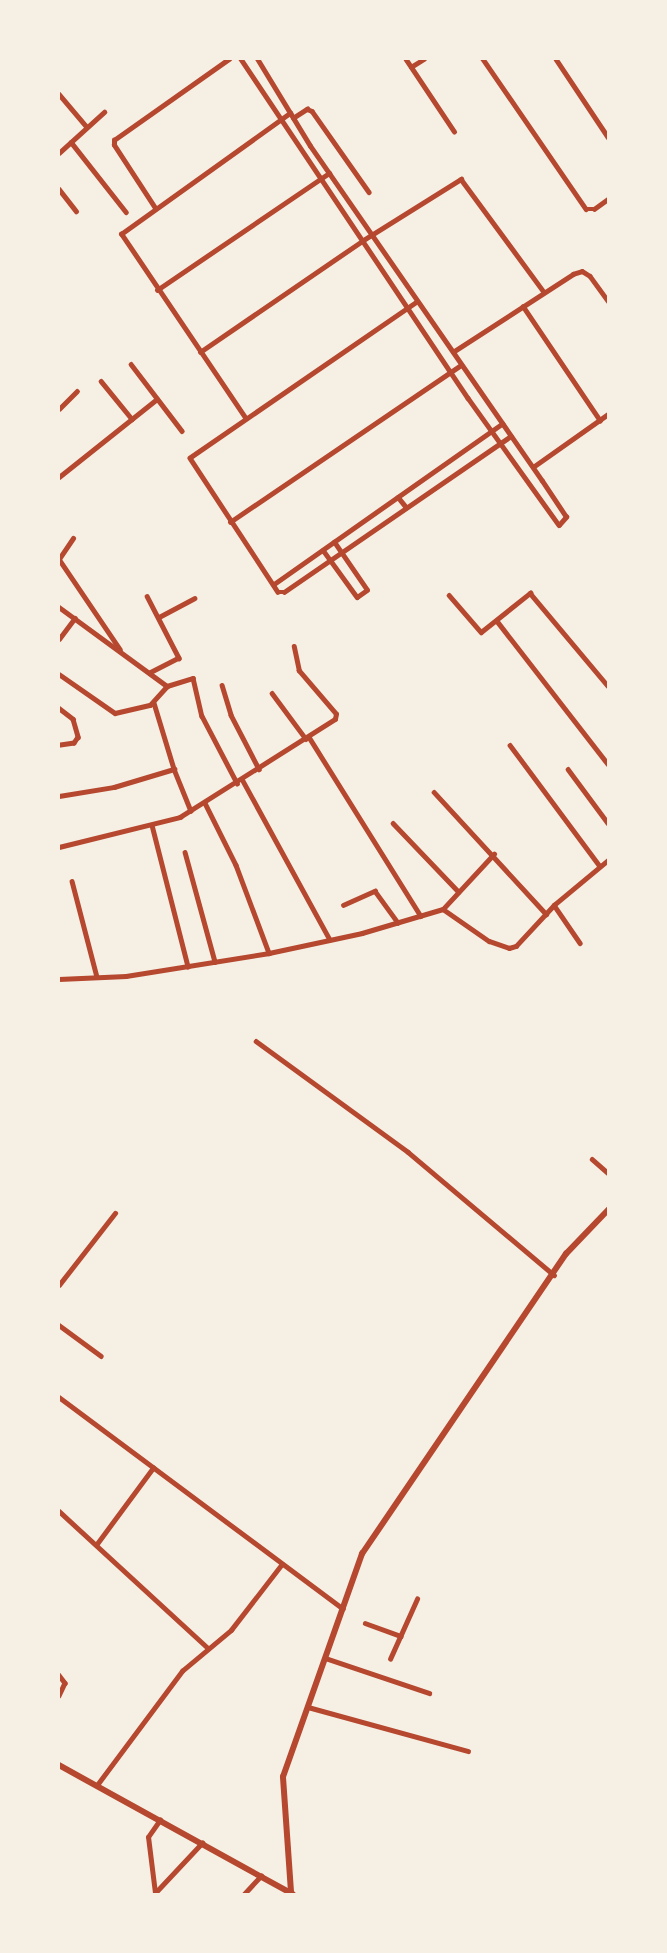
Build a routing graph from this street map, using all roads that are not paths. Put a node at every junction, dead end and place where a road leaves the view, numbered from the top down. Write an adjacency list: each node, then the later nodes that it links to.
1 (229, 59): 23 (street)
2 (240, 59): 12 (street)
3 (257, 59): 11 (street)
4 (406, 59): 8 (street)
5 (424, 59): 8 (street)
6 (482, 59): 22 (street)
7 (556, 59): 15 (street)
8 (411, 67): 14 (street)
9 (59, 94): 13 (street)
10 (104, 112): 13 (street)
11 (291, 115): 12 (street); 18 (street); 21 (street)
12 (281, 119): 19 (street); 23 (street)
13 (87, 127): 16 (street)
14 (454, 131)
15 (608, 137)
16 (71, 142): 17 (street); 25 (street)
17 (60, 150)
18 (329, 173): 19 (street); 26 (street)
19 (321, 179): 27 (street); 28 (street)
20 (59, 189): 24 (street)
21 (369, 192)
22 (608, 199)
23 (155, 208): 28 (street)
24 (76, 211)
25 (126, 212)
26 (371, 236): 27 (street); 29 (street); 31 (street)
27 (362, 241): 33 (street); 34 (street)
28 (157, 290): 34 (street)
29 (544, 292): 30 (street); 32 (street)
30 (608, 301)
31 (417, 302): 33 (street); 35 (street)
32 (523, 306): 35 (street); 46 (street)
33 (408, 309): 38 (street); 45 (street)
34 (200, 352): 45 (street)
35 (453, 352): 37 (street)
36 (131, 364): 41 (street)
37 (461, 365): 38 (street); 47 (street)
38 (450, 372): 49 (street); 56 (street)
39 (100, 381): 44 (street)
40 (77, 391): 42 (street)
41 (157, 399): 44 (street); 48 (street)
42 (59, 409)
43 (608, 414): 46 (street)
44 (132, 419): 53 (street)
45 (246, 419): 56 (street)
46 (600, 420): 52 (street)
47 (502, 424): 49 (street); 50 (street)
48 (182, 432)
49 (491, 432): 51 (street); 54 (street)
50 (511, 436): 51 (street); 52 (street)
51 (499, 443): 52 (street); 55 (street)
52 (533, 467)
53 (59, 477)
54 (398, 497): 55 (street); 58 (street)
55 (406, 507): 60 (street)
56 (230, 522): 63 (street)
57 (73, 538): 61 (street)
58 (334, 542): 59 (street); 60 (street)
59 (323, 550): 62 (street); 63 (street)
60 (341, 552): 62 (street); 62 (street)
61 (59, 559): 73 (street)
62 (331, 560): 63 (street)
63 (274, 584)
64 (449, 595): 70 (street)
65 (148, 596): 68 (street)
66 (194, 598): 68 (street)
67 (59, 607): 69 (street)
68 (159, 617): 74 (street)
69 (75, 618): 71 (street); 73 (street)
70 (497, 621): 78 (street); 85 (street)
71 (59, 639)
72 (294, 647): 82 (street)
73 (121, 651): 74 (street)
74 (150, 673): 77 (street)
75 (59, 674): 80 (street)
76 (222, 685): 86 (street)
77 (166, 686): 80 (street); 90 (street)
78 (608, 686)
79 (272, 693): 82 (street)
80 (154, 703): 88 (street)
81 (59, 708): 83 (street)
82 (308, 738): 86 (street); 109 (street)
83 (59, 745)
84 (510, 746): 102 (street)
85 (608, 764)
86 (259, 769): 89 (street)
87 (568, 769): 97 (street)
88 (174, 770): 92 (street); 94 (street)
89 (242, 780): 90 (street); 111 (street)
90 (237, 783): 93 (street)
91 (434, 792): 100 (street)
92 (59, 796)
93 (205, 803): 94 (street); 113 (street)
94 (191, 812): 96 (street)
95 (394, 823): 104 (street)
96 (152, 824): 98 (street); 115 (street)
97 (608, 824)
98 (59, 847)
99 (185, 852): 114 (street)
100 (494, 854): 104 (street); 108 (street)
101 (608, 860): 102 (street)
102 (599, 865): 106 (street)
103 (72, 881): 116 (street)
104 (459, 892): 107 (street)
105 (342, 905): 110 (street)
106 (554, 905): 108 (street); 112 (street)
107 (443, 909): 108 (street); 109 (street)
108 (546, 914)
109 (421, 916): 110 (street)
110 (398, 923): 111 (street)
111 (330, 940): 113 (street)
112 (580, 943)
113 (269, 953): 114 (street)
114 (215, 962): 115 (street)
115 (188, 966): 116 (street)
116 (97, 977): 117 (street)
117 (59, 978)
118 (256, 1041): 123 (street)
119 (592, 1159): 120 (street)
120 (608, 1174)
121 (608, 1210): 123 (street)
122 (115, 1214): 124 (street)
123 (554, 1275): 133 (street)
124 (59, 1285)
125 (59, 1325): 126 (street)
126 (101, 1356)
127 (59, 1397): 128 (street)
128 (153, 1468): 130 (street); 131 (street)
129 (59, 1511): 130 (street)
130 (96, 1545): 136 (street)
131 (282, 1564): 133 (street); 136 (street)
132 (417, 1599): 135 (street)
133 (343, 1609): 137 (street)
134 (365, 1623): 135 (street)
135 (401, 1636): 138 (street)
136 (208, 1648): 145 (street)
137 (325, 1658): 140 (street); 142 (street)
138 (390, 1659)
139 (59, 1675): 141 (street)
140 (429, 1694)
141 (59, 1696)
142 (308, 1707): 143 (street); 149 (street)
143 (468, 1751)
144 (59, 1765): 145 (street)
145 (97, 1785): 146 (street)
146 (160, 1820): 147 (street); 150 (street)
147 (202, 1843): 148 (street); 150 (street)
148 (262, 1876): 149 (street); 151 (street)
149 (292, 1893)
150 (155, 1894)
151 (244, 1894)

